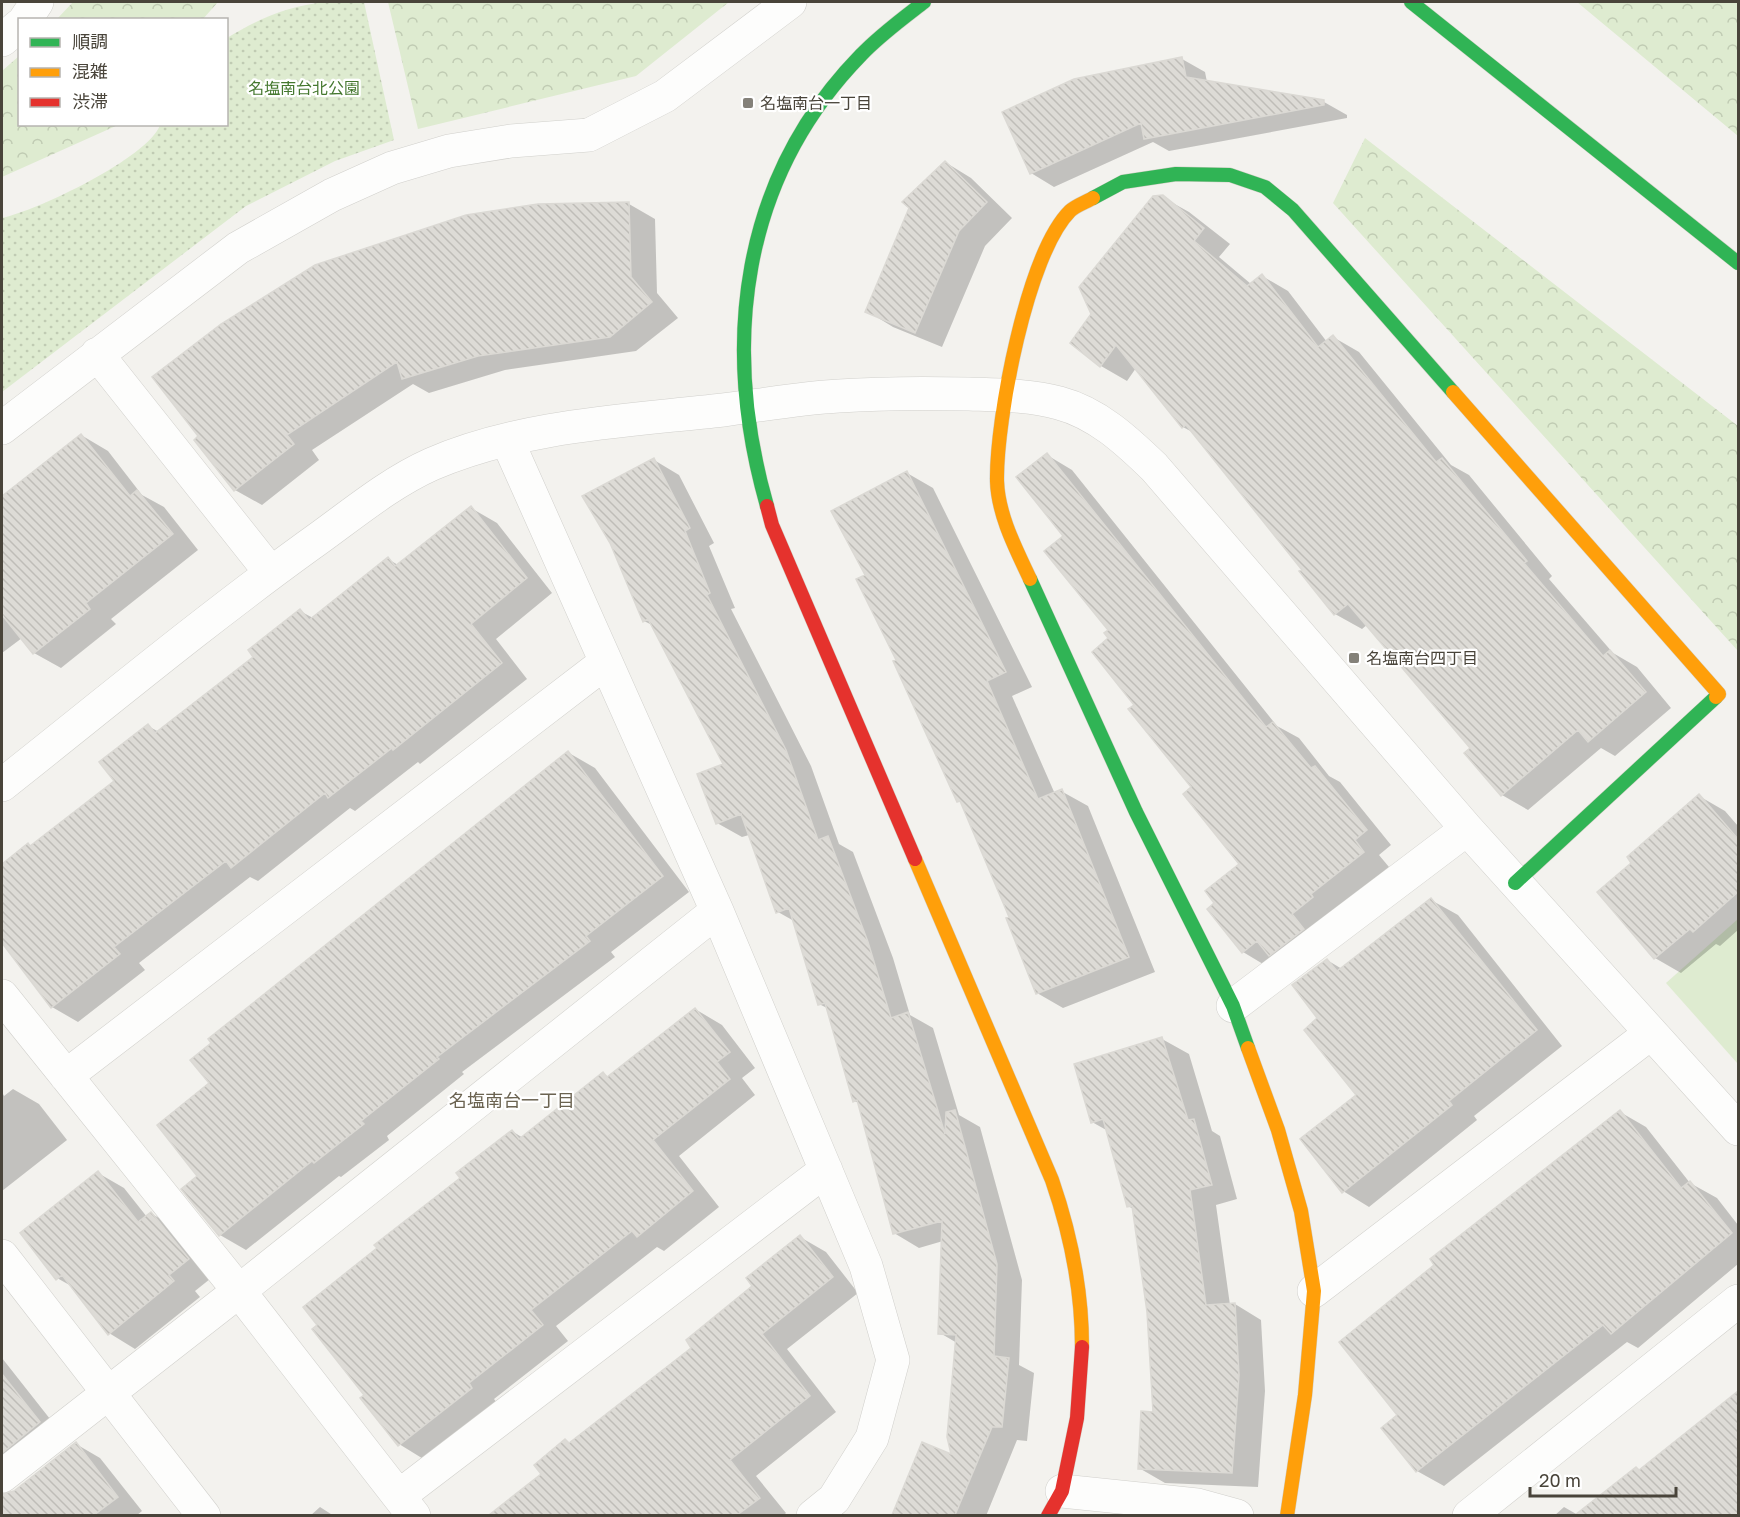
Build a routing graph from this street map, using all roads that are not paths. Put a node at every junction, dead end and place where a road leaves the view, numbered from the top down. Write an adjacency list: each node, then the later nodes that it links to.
1 (37, 2): 5 (street)
2 (790, 2): 9 (street)
3 (924, 2): 11 (street)
4 (1411, 2): 8 (street)
5 (26, 18)
6 (18, 27): 7 (street)
7 (2, 40)
8 (1738, 263)
9 (97, 354): 12 (street); 14 (street)
10 (1005, 395): 11 (street); 17 (street); 18 (street); 21 (street)
11 (746, 407): 13 (street); 32 (street)
12 (2, 428)
13 (507, 440): 14 (street); 15 (street)
14 (271, 573): 16 (street)
15 (606, 662): 19 (street); 23 (street)
16 (2, 785)
17 (1467, 829): 18 (street); 21 (street)
18 (1515, 883): 22 (street)
19 (717, 910): 25 (street); 27 (street)
20 (2, 996): 23 (street)
21 (1233, 1006): 28 (street)
22 (1651, 1033): 24 (street); 28 (street)
23 (66, 1077): 27 (street)
24 (1738, 1129)
25 (826, 1170): 33 (street); 35 (street)
26 (2, 1256): 30 (street)
27 (239, 1291): 30 (street); 33 (street)
28 (1314, 1291): 37 (street)
29 (1738, 1301): 38 (street)
30 (108, 1393): 31 (street); 34 (street)
31 (2, 1476)
32 (1055, 1503): 36 (street)
33 (406, 1506)
34 (204, 1515)
35 (813, 1515)
36 (1237, 1515)
37 (1287, 1515)
38 (1469, 1515)

